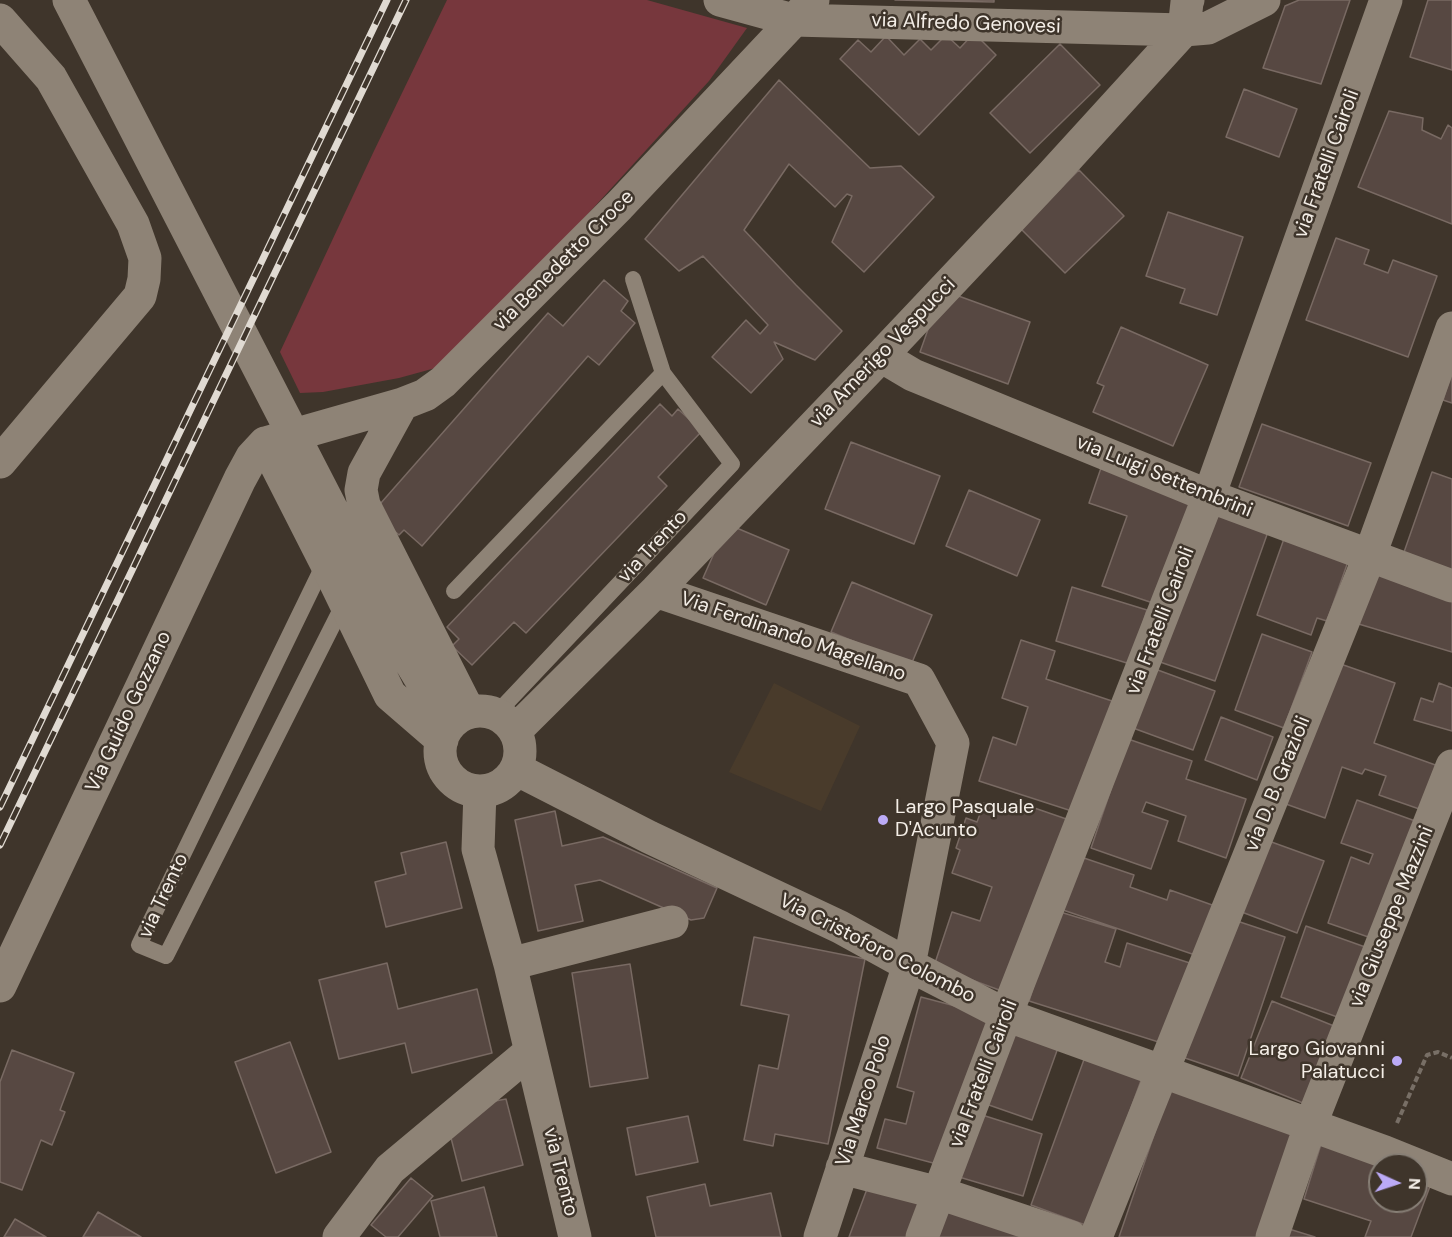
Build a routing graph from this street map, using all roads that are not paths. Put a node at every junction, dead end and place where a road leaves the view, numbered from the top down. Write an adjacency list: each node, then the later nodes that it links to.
1 (69, 0): 22 (street)
2 (720, 0): 5 (street, via Alfredo Genovesi)
3 (1263, 0): 6 (street)
4 (1386, 0): 15 (street, via Fratelli Cairoli)
5 (803, 10): 6 (street, via Alfredo Genovesi); 12 (street, via Benedetto Croce)
6 (1186, 15): 10 (street, via Amerigo Vespucci)
7 (0, 20): 14 (street)
8 (633, 279): 11 (lane, via Trento)
9 (1452, 328): 16 (street, via D. B. Grazioli)
10 (881, 356): 15 (street, via Luigi Settembrini); 20 (street, via Amerigo Vespucci)
11 (663, 373): 19 (lane); 22 (lane, via Trento)
12 (402, 404): 13 (street, via Benedetto Croce); 22 (street)
13 (265, 443): 17 (street); 29 (street, Via Guido Gozzano)
14 (0, 462)
15 (1209, 496): 16 (street, via Luigi Settembrini); 30 (street, via Fratelli Cairoli)
16 (1370, 555): 18 (street, via Luigi Settembrini); 32 (street, via D. B. Grazioli)
17 (325, 561): 21 (street); 21 (lane, via Trento)
18 (1452, 586)
19 (454, 591)
20 (656, 591): 22 (street, via Amerigo Vespucci); 28 (street, Via Ferdinando Magellano)
21 (345, 601): 22 (street)
22 (474, 724): 24 (street); 25 (street)
23 (1452, 766): 33 (street, via Giuseppe Mazzini)
24 (516, 769): 25 (street); 28 (street, Via Cristoforo Colombo)
25 (480, 791): 27 (street, via Trento)
26 (672, 922): 27 (street)
27 (510, 964): 31 (street, via Trento)
28 (909, 965): 30 (street, Via Cristoforo Colombo); 34 (street, Via Marco Polo)
29 (0, 986)
30 (1006, 1016): 32 (street, Via Cristoforo Colombo); 36 (street, via Fratelli Cairoli)
31 (530, 1052): 37 (street); 38 (street, via Trento)
32 (1162, 1072): 33 (street, Via Cristoforo Colombo); 42 (street, via D. B. Grazioli)
33 (1310, 1126): 35 (street, Via Cristoforo Colombo); 43 (street, via Giuseppe Mazzini)
34 (842, 1168): 36 (street); 39 (street, Via Marco Polo)
35 (1452, 1179)
36 (939, 1193): 40 (street, via Fratelli Cairoli); 41 (street)
37 (339, 1237)
38 (576, 1237)
39 (820, 1237)
40 (922, 1237)
41 (1071, 1237)
42 (1096, 1237)
43 (1272, 1237)

